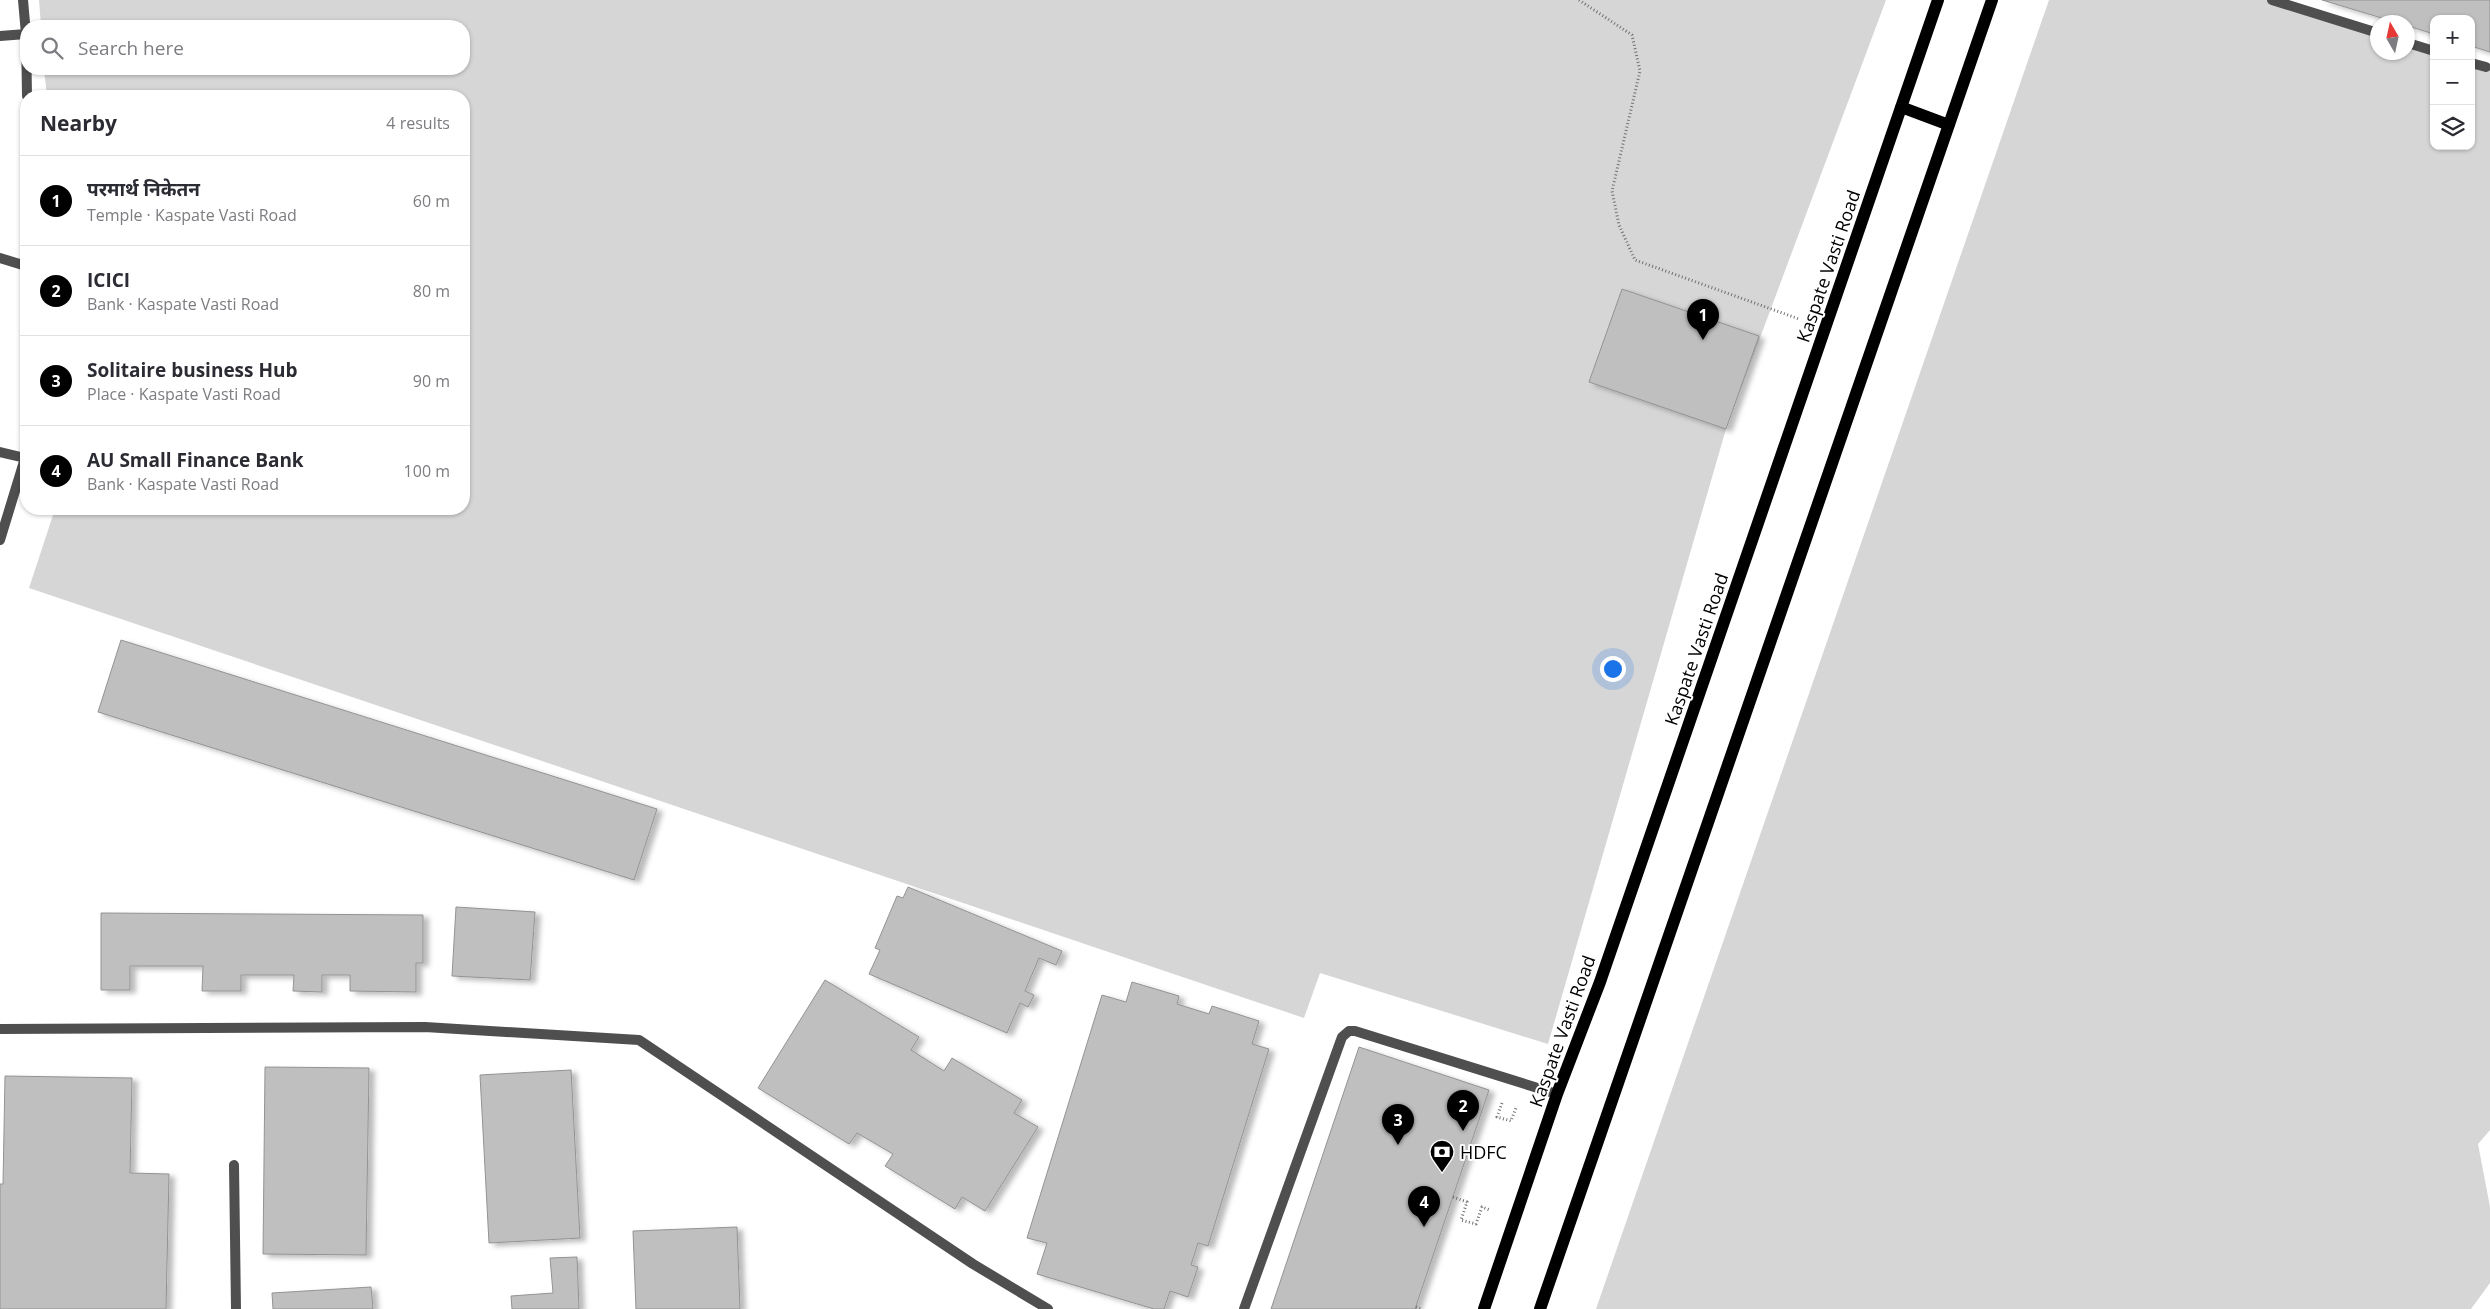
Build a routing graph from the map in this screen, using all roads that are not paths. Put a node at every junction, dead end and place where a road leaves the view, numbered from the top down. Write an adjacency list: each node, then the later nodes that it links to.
1 (22, 0): 5 (street)
2 (1938, 0): 15 (main road, Kaspate Vasti Road)
3 (1992, 0): 16 (main road)
4 (2272, 0): 6 (street)
5 (24, 20)
6 (2370, 31)
7 (20, 34): 8 (street)
8 (0, 36)
9 (2415, 45): 10 (street)
10 (2430, 50)
11 (2475, 64): 12 (street)
12 (2486, 67)
13 (26, 75): 14 (street)
14 (26, 90)
15 (1901, 107): 16 (main road); 24 (main road, Kaspate Vasti Road)
16 (1949, 124): 30 (main road)
17 (0, 258): 18 (street)
18 (20, 264)
19 (0, 452): 20 (street)
20 (20, 455)
21 (20, 475): 22 (street)
22 (0, 540)
23 (0, 1029): 27 (street)
24 (1557, 1094): 28 (street); 29 (main road, Kaspate Vasti Road)
25 (234, 1165): 26 (street)
26 (236, 1309)
27 (1048, 1309)
28 (1244, 1309)
29 (1484, 1309)
30 (1540, 1309)

